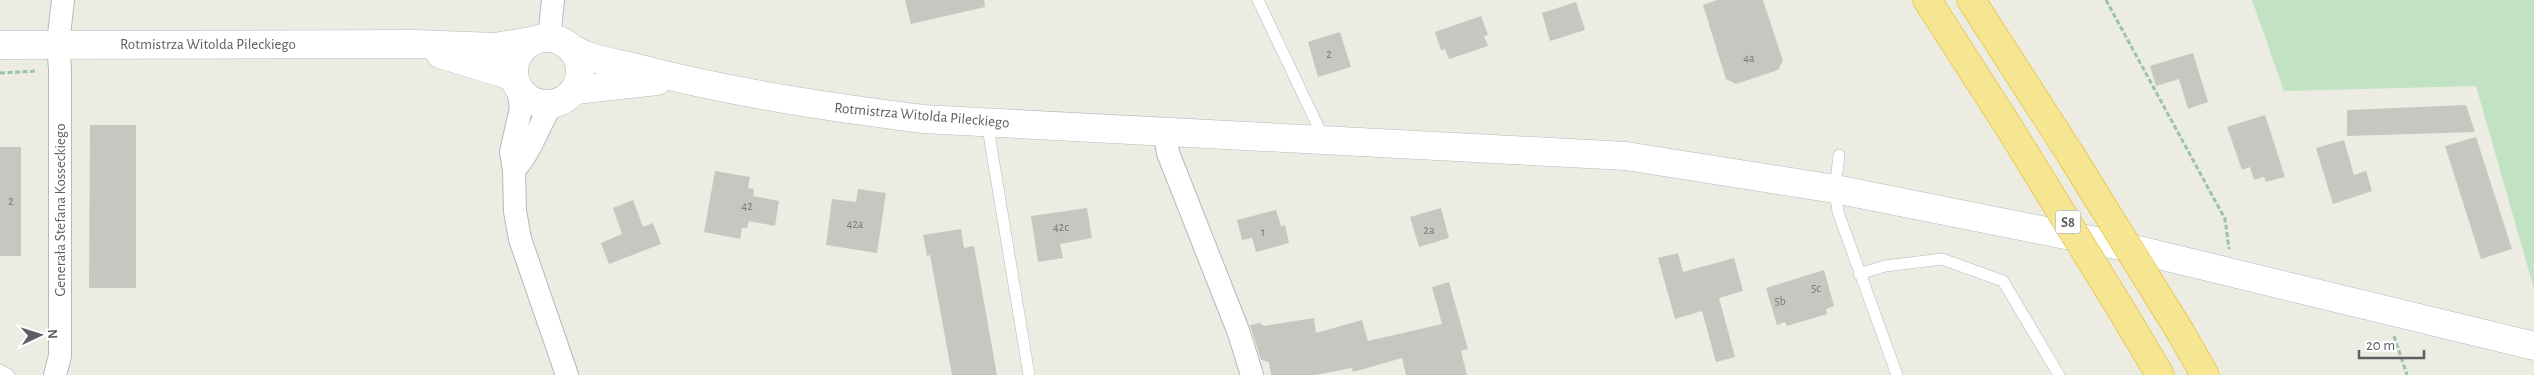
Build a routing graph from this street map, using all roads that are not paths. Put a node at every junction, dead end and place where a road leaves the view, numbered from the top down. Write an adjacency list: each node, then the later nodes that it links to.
1 (63, 0): 9 (street, Generała Stefana Kosseckiego)
2 (553, 0): 6 (street)
3 (1258, 0): 16 (lane)
4 (1927, 0): 30 (highway, S8, bridge)
5 (1971, 0): 31 (highway, S8, bridge)
6 (551, 43): 7 (street, Rotmistrza Witolda Pileckiego); 10 (street, Rotmistrza Witolda Pileckiego); 11 (street); 12 (street)
7 (415, 44): 9 (street, Rotmistrza Witolda Pileckiego); 11 (street, Rotmistrza Witolda Pileckiego)
8 (0, 45): 9 (street, Rotmistrza Witolda Pileckiego)
9 (59, 57): 24 (street, Generała Stefana Kosseckiego)
10 (681, 80): 12 (street, Rotmistrza Witolda Pileckiego); 14 (street, Rotmistrza Witolda Pileckiego)
11 (516, 84): 13 (street); 18 (street)
12 (575, 90): 13 (street)
13 (552, 104): 18 (street)
14 (987, 122): 15 (street, Rotmistrza Witolda Pileckiego); 26 (lane)
15 (1165, 131): 16 (street, Rotmistrza Witolda Pileckiego); 27 (street)
16 (1325, 140): 19 (street, Rotmistrza Witolda Pileckiego)
17 (1839, 155): 19 (lane)
18 (514, 170): 25 (street)
19 (1835, 188): 20 (lane); 21 (street, Rotmistrza Witolda Pileckiego)
20 (1859, 274): 28 (lane); 29 (lane)
21 (2534, 346)
22 (0, 370): 23 (lane)
23 (9, 375)
24 (55, 375)
25 (567, 375)
26 (1029, 375)
27 (1252, 375)
28 (1897, 375)
29 (2059, 375)
30 (2160, 375)
31 (2205, 375)

